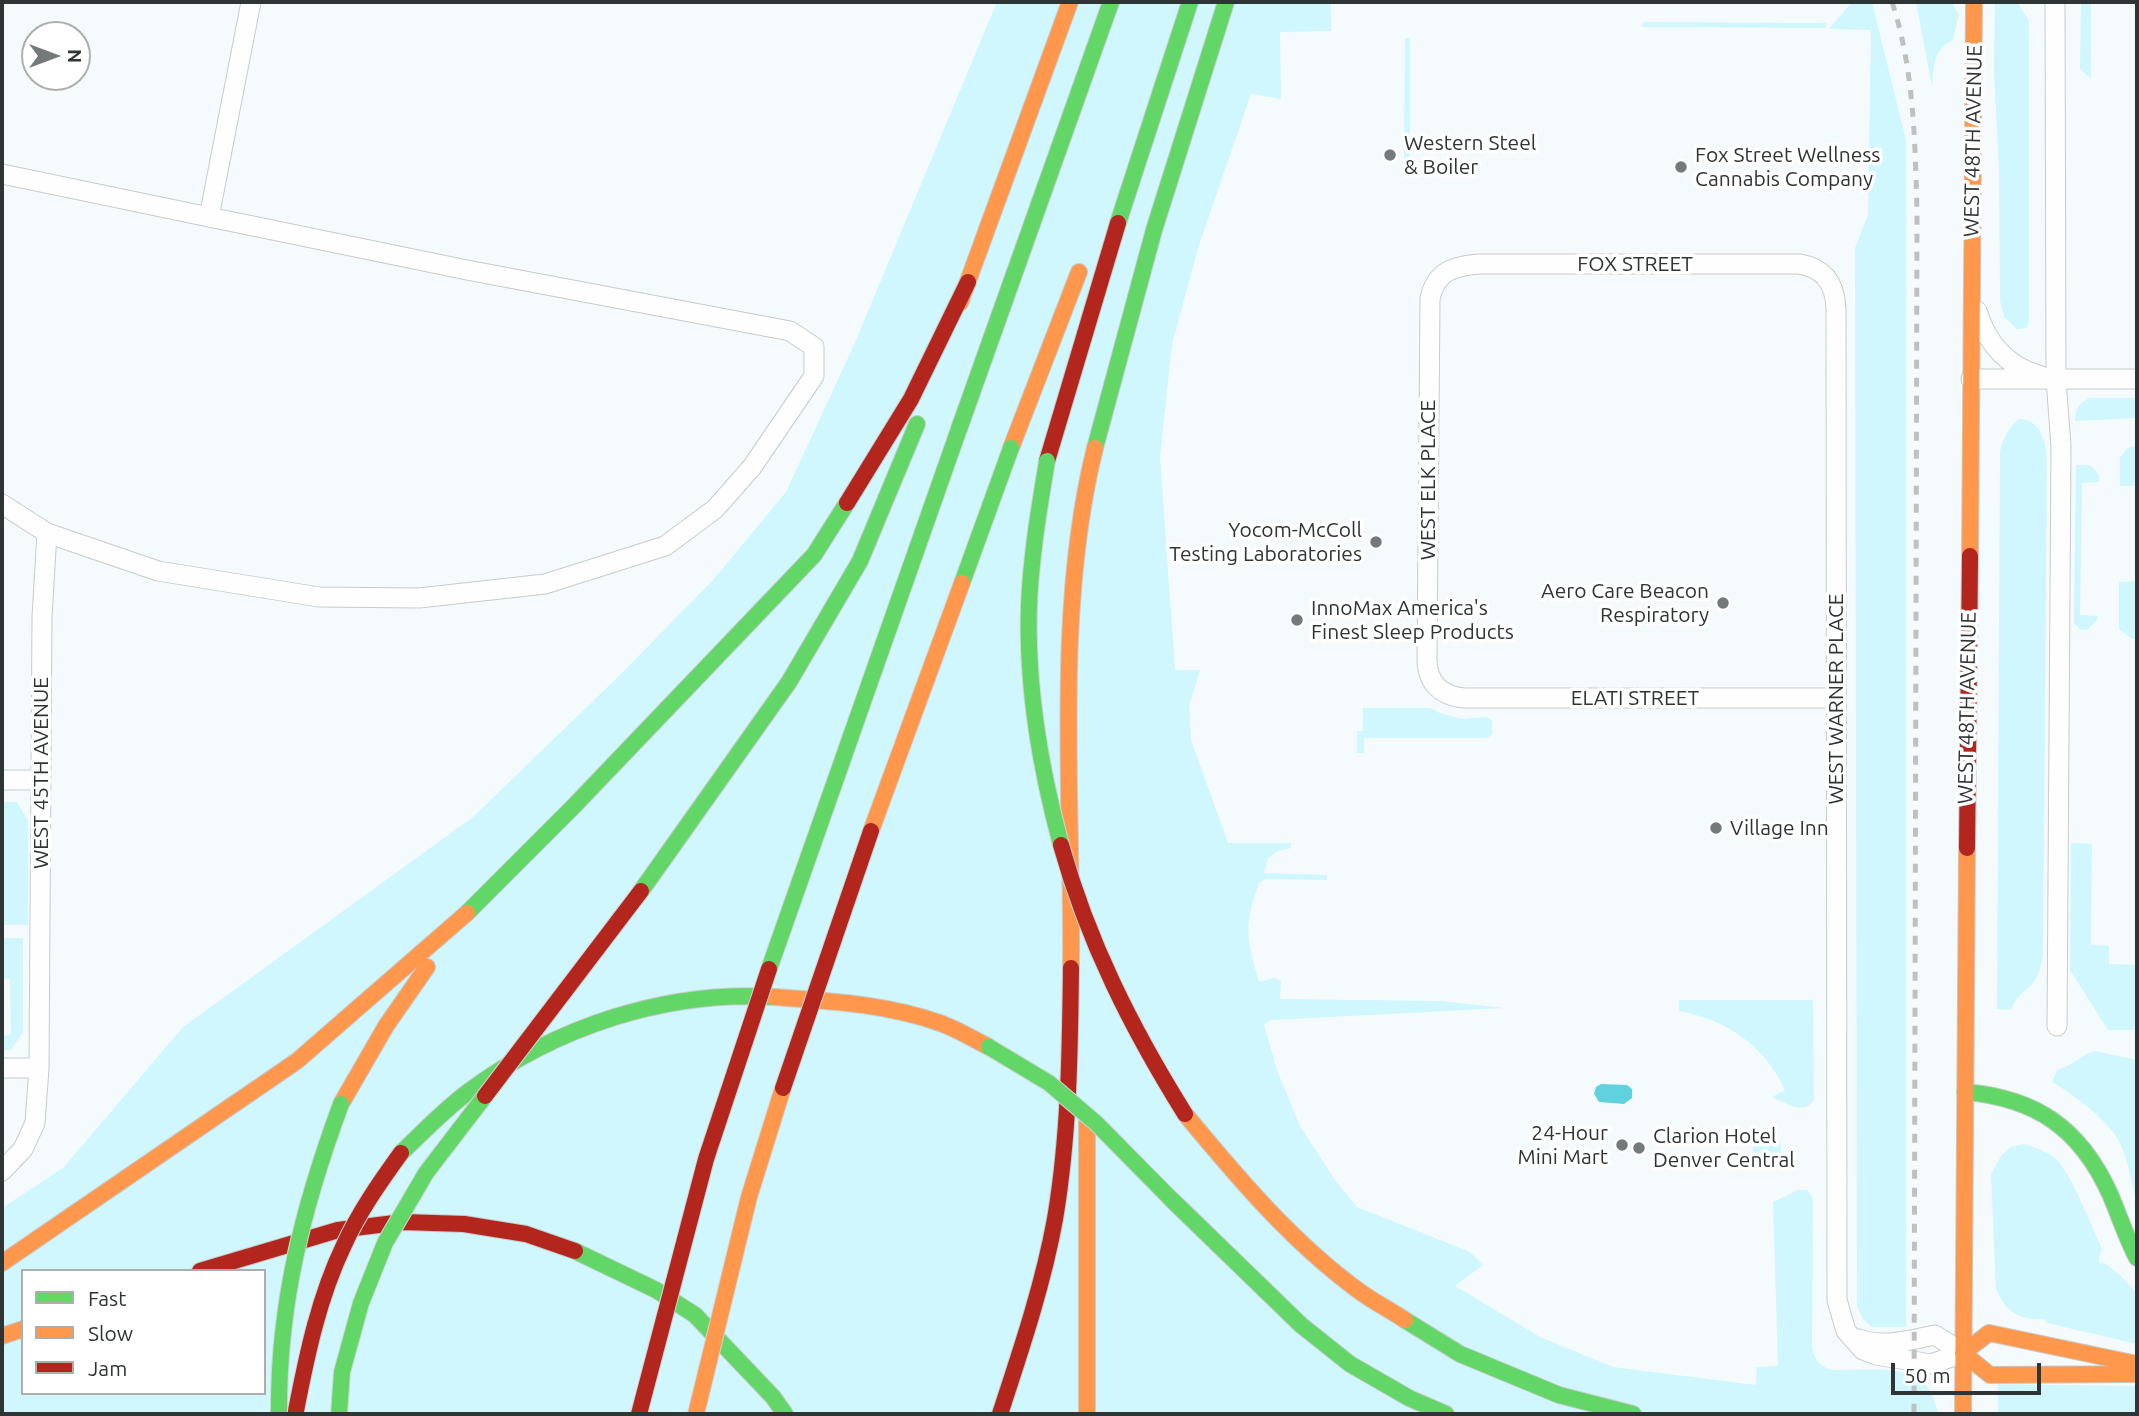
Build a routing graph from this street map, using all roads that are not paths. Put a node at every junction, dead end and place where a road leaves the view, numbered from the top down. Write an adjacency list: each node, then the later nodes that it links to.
1 (251, 2): 11 (street)
2 (1070, 2): 15 (main road)
3 (1111, 2): 46 (main road, bridge)
4 (1183, 2): 9 (main road)
5 (1190, 2): 52 (main road, bridge)
6 (1226, 2): 26 (main road)
7 (1974, 2): 16 (main road, WEST 48TH AVENUE)
8 (2055, 2): 18 (street)
9 (1119, 167)
10 (2, 174): 11 (street)
11 (209, 217): 21 (street)
12 (1085, 257): 47 (main road, bridge)
13 (1441, 274): 14 (street, FOX STREET); 22 (street, WEST ELK PLACE)
14 (1828, 277): 23 (street, WEST WARNER PLACE)
15 (968, 282): 27 (main road); 45 (main road, bridge)
16 (1971, 293): 17 (main road, WEST 48TH AVENUE); 18 (street)
17 (1971, 379): 18 (street); 33 (main road, WEST 48TH AVENUE)
18 (2056, 379): 19 (street); 28 (street)
19 (2137, 379)
20 (2, 504): 21 (street)
21 (47, 533): 25 (street, WEST 45TH AVENUE)
22 (1436, 688): 23 (street, ELATI STREET)
23 (1836, 698): 40 (street, WEST WARNER PLACE)
24 (2, 780): 25 (street)
25 (41, 780): 31 (street, WEST 45TH AVENUE)
26 (1071, 799): 29 (main road); 49 (main road)
27 (453, 928): 36 (main road); 43 (main road, bridge)
28 (2057, 1026)
29 (1086, 1033)
30 (2, 1068): 31 (street)
31 (39, 1068): 34 (street, WEST 45TH AVENUE)
32 (1087, 1088): 50 (main road)
33 (1965, 1092): 35 (main road); 40 (main road, WEST 48TH AVENUE)
34 (2, 1171)
35 (2137, 1258)
36 (2, 1262)
37 (207, 1269): 48 (main road)
38 (21, 1330): 39 (main road)
39 (2, 1336)
40 (1963, 1353): 41 (main road); 42 (main road); 53 (main road, WEST 48TH AVENUE)
41 (2137, 1364)
42 (2137, 1374)
43 (279, 1414)
44 (295, 1414): 51 (main road, bridge)
45 (339, 1414)
46 (639, 1414)
47 (696, 1414)
48 (785, 1414)
49 (999, 1414)
50 (1087, 1414)
51 (1446, 1414)
52 (1633, 1414)
53 (1963, 1414)

